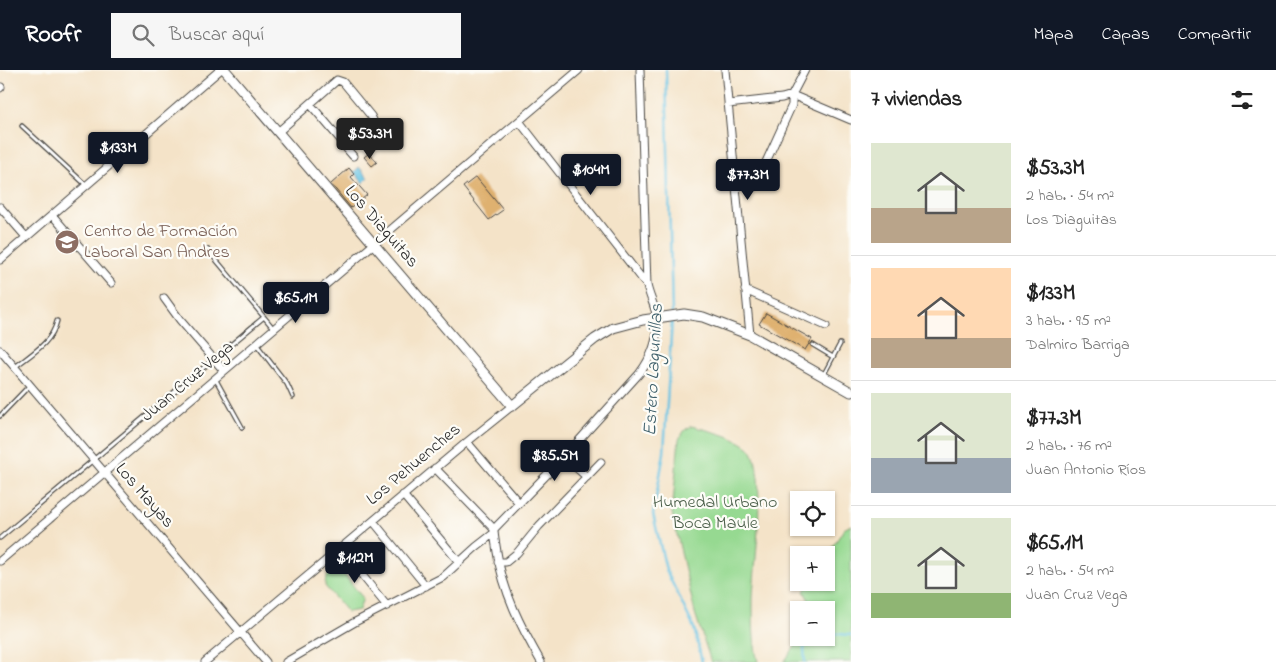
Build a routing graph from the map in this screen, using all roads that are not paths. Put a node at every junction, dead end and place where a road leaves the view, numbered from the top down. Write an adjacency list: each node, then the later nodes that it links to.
1 (220, 70): 16 (street)
2 (225, 70): 13 (street, Los Diaguitas)
3 (579, 70): 11 (street, Juan Cruz Vega)
4 (640, 70): 25 (street)
5 (725, 70): 9 (street)
6 (805, 70): 7 (street)
7 (792, 95): 9 (street); 10 (street); 17 (street)
8 (310, 104): 13 (street); 14 (street); 14 (street)
9 (728, 104): 26 (street)
10 (851, 120)
11 (519, 121): 21 (street, Juan Cruz Vega); 25 (street)
12 (22, 126): 16 (lane)
13 (278, 132): 21 (street, Los Diaguitas)
14 (346, 142): 15 (street)
15 (353, 156)
16 (87, 186): 19 (street)
17 (755, 186)
18 (0, 207): 20 (street)
19 (53, 216): 20 (street); 24 (street)
20 (26, 238): 23 (street)
21 (374, 244): 32 (street, Juan Cruz Vega); 47 (street, Los Diaguitas)
22 (207, 249): 28 (lane)
23 (0, 260)
24 (110, 283)
25 (647, 285): 29 (street)
26 (745, 290): 31 (street); 33 (street)
27 (164, 298): 39 (street)
28 (264, 317): 32 (lane); 39 (lane)
29 (657, 318): 33 (street, Los Pehuenches); 47 (street, Los Pehuenches); 51 (street)
30 (57, 321): 40 (lane)
31 (826, 326)
32 (274, 329): 34 (street, Juan Cruz Vega)
33 (750, 335): 42 (street, Los Pehuenches)
34 (256, 344): 41 (street, Juan Cruz Vega); 46 (lane)
35 (840, 344): 38 (lane)
36 (813, 346): 38 (lane)
37 (0, 350): 40 (street, Los Mayas)
38 (833, 357): 42 (lane)
39 (214, 359): 41 (street); 52 (lane)
40 (15, 367): 44 (street, Los Mayas)
41 (224, 371): 43 (street, Juan Cruz Vega)
42 (823, 376): 45 (street, Los Pehuenches)
43 (215, 378): 49 (lane); 55 (street, Juan Cruz Vega)
44 (30, 386): 48 (lane); 52 (street, Los Mayas)
45 (851, 392)
46 (294, 397)
47 (512, 406): 50 (street, Los Pehuenches)
48 (0, 416)
49 (242, 427)
50 (467, 442): 54 (street, Los Pehuenches); 58 (street)
51 (564, 457): 56 (street); 58 (street)
52 (93, 460): 55 (street, Los Mayas); 61 (lane)
53 (601, 462): 56 (street)
54 (435, 468): 57 (street, Los Pehuenches); 60 (street)
55 (104, 473): 63 (street, Juan Cruz Vega); 68 (street, Los Mayas)
56 (587, 476): 65 (street)
57 (403, 495): 59 (street, Los Pehuenches); 64 (street)
58 (520, 503): 60 (street)
59 (373, 521): 62 (street, Los Pehuenches); 66 (street)
60 (494, 531): 64 (street); 65 (street)
61 (0, 538)
62 (340, 548): 67 (street); 68 (street, Los Pehuenches)
63 (0, 561)
64 (459, 562): 66 (street)
65 (498, 562): 72 (street)
66 (426, 586): 67 (street)
67 (387, 606): 71 (street)
68 (241, 632): 69 (street, Los Pehuenches); 70 (street, Los Mayas)
69 (205, 662)
70 (266, 662)
71 (286, 662)
72 (540, 662)

